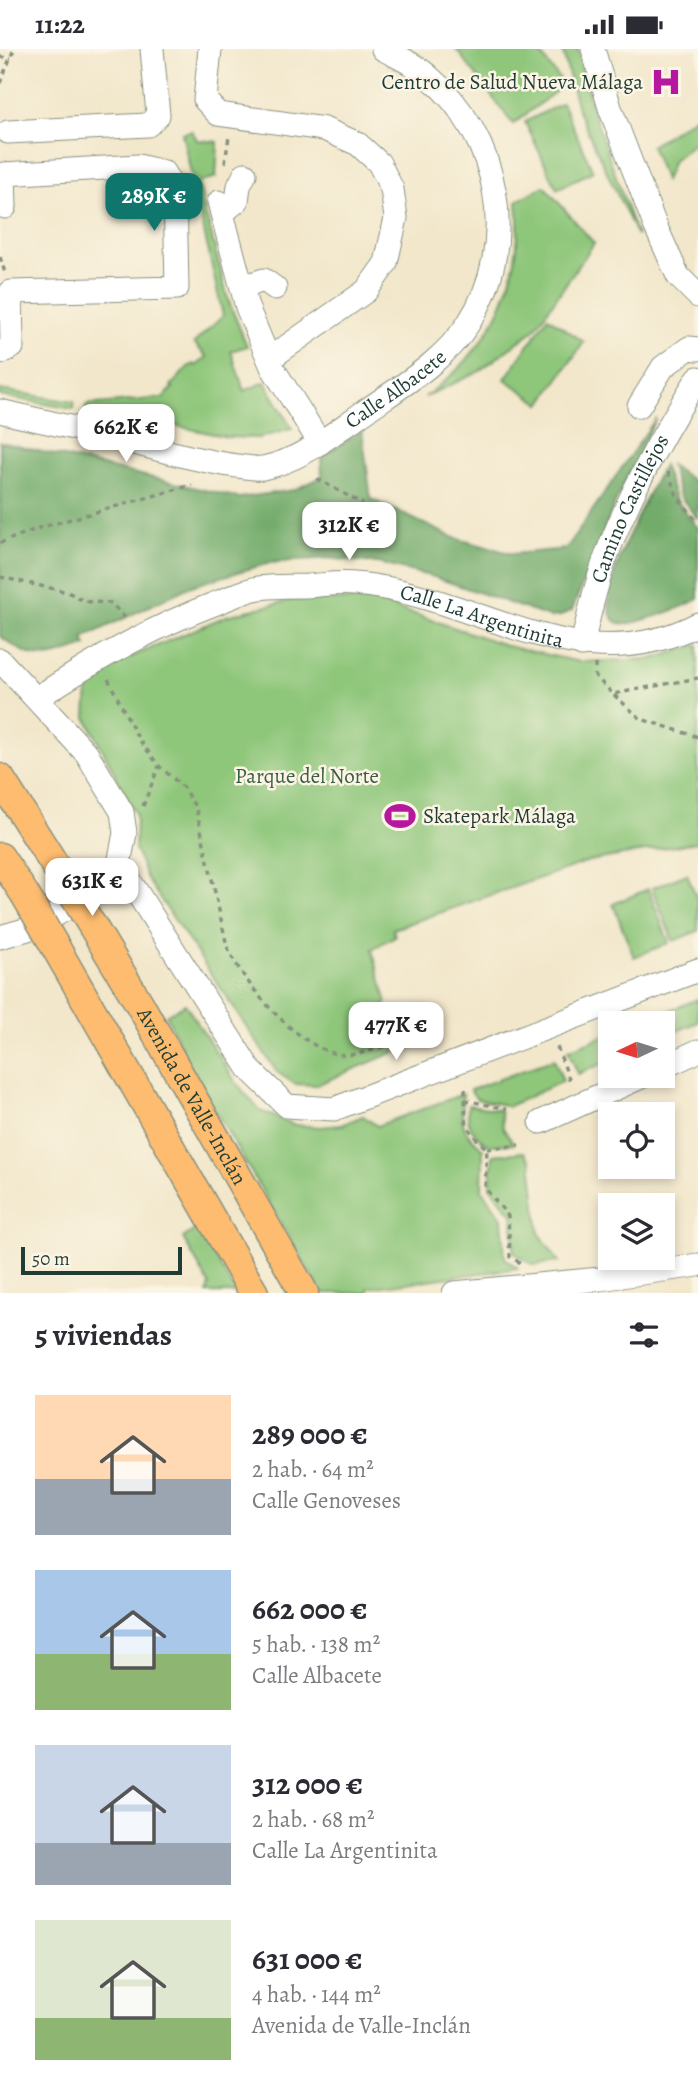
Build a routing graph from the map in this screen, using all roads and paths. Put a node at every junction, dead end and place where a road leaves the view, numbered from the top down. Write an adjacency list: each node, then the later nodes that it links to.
1 (14, 49): 6 (path)
2 (152, 49): 10 (street)
3 (383, 49): 23 (street, Calle Albacete)
4 (593, 49): 16 (street)
5 (0, 57): 6 (path)
6 (12, 58): 8 (path)
7 (209, 58): 9 (street)
8 (0, 83)
9 (231, 117): 13 (path); 19 (street)
10 (8, 131)
11 (245, 174): 13 (street)
12 (5, 207): 18 (street)
13 (221, 207): 14 (street)
14 (242, 286): 15 (street); 19 (street)
15 (275, 288)
16 (698, 296)
17 (698, 349): 21 (street)
18 (0, 353)
19 (269, 359): 23 (street)
20 (698, 378): 33 (street, Camino Castillejos)
21 (639, 406)
22 (0, 411): 23 (street, Calle Albacete)
23 (320, 443)
24 (666, 464): 28 (path)
25 (317, 479): 27 (path)
26 (192, 485): 29 (path)
27 (363, 504)
28 (698, 523)
29 (0, 543)
30 (0, 577): 31 (path)
31 (128, 620)
32 (698, 624): 33 (street, Calle La Argentinita)
33 (588, 652): 37 (path); 38 (street, Calle La Argentinita)
34 (0, 660): 38 (street)
35 (104, 671): 40 (path)
36 (698, 678): 37 (path)
37 (612, 694): 39 (path)
38 (37, 698): 42 (street)
39 (698, 737)
40 (159, 766): 42 (path); 47 (path)
41 (0, 778): 64 (main road, Avenida de Valle-Inclán, bridge)
42 (125, 833): 44 (street)
43 (0, 857): 63 (main road, Avenida de Valle-Inclán, bridge)
44 (119, 864): 45 (street); 46 (street)
45 (1, 937)
46 (698, 970)
47 (404, 1047)
48 (557, 1048): 51 (path)
49 (698, 1051): 50 (street)
50 (676, 1061)
51 (570, 1081)
52 (465, 1089): 54 (path)
53 (614, 1089): 56 (street)
54 (465, 1100): 55 (path); 58 (path)
55 (508, 1109)
56 (541, 1122)
57 (519, 1145): 58 (path)
58 (487, 1149): 59 (path)
59 (522, 1264)
60 (698, 1265): 61 (street)
61 (600, 1279): 62 (street); 67 (street)
62 (507, 1287): 65 (street); 66 (street)
63 (254, 1293)
64 (304, 1293)
65 (459, 1293)
66 (539, 1293)
67 (576, 1293)

